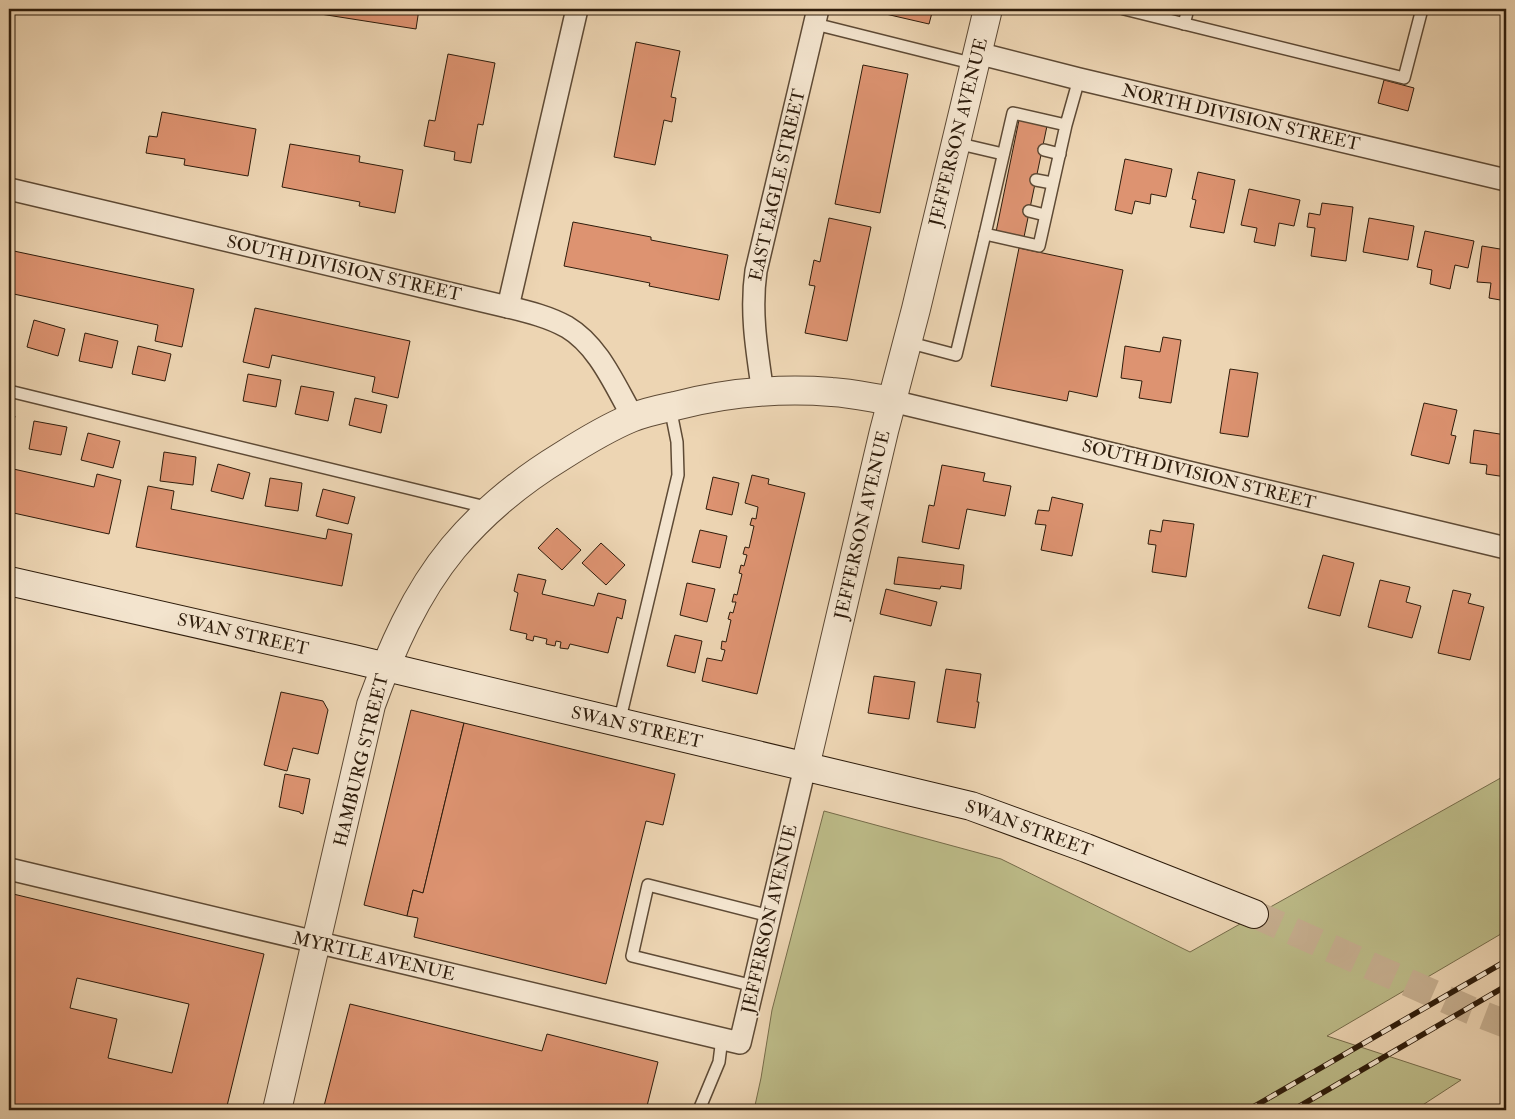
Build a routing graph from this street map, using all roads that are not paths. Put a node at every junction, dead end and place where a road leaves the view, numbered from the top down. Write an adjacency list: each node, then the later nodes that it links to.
1 (577, 9): 22 (street)
2 (988, 9): 8 (street, JEFFERSON AVENUE)
3 (1124, 9): 7 (lane)
4 (1188, 9): 7 (lane)
5 (1422, 9): 7 (lane)
6 (816, 16): 8 (lane); 25 (street, EAST EAGLE STREET)
7 (1184, 24)
8 (976, 58): 9 (street, NORTH DIVISION STREET); 11 (street, JEFFERSON AVENUE)
9 (1079, 79): 10 (lane); 16 (street, NORTH DIVISION STREET)
10 (1066, 125): 13 (lane); 14 (lane)
11 (955, 143): 13 (lane); 23 (street, JEFFERSON AVENUE)
12 (1044, 150): 14 (lane)
13 (1003, 154): 21 (lane)
14 (1060, 154): 17 (lane)
15 (1036, 180): 17 (lane)
16 (1506, 180)
17 (1052, 183): 20 (lane)
18 (9, 189): 22 (street, SOUTH DIVISION STREET)
19 (1029, 211): 20 (lane)
20 (1045, 215): 21 (lane)
21 (985, 234): 23 (lane)
22 (508, 307): 28 (street, SOUTH DIVISION STREET)
23 (907, 342): 26 (street, JEFFERSON AVENUE)
24 (9, 391): 29 (lane)
25 (763, 393): 26 (street, HAMBURG STREET); 27 (street, HAMBURG STREET)
26 (892, 401): 30 (street, SOUTH DIVISION STREET); 34 (street, JEFFERSON AVENUE)
27 (670, 407): 28 (street, HAMBURG STREET); 33 (lane)
28 (633, 417): 29 (street, HAMBURG STREET)
29 (490, 508): 32 (street, HAMBURG STREET)
30 (1506, 548)
31 (9, 581): 32 (street, SWAN STREET)
32 (385, 666): 33 (street, SWAN STREET); 38 (street, HAMBURG STREET)
33 (619, 723): 34 (street, SWAN STREET)
34 (805, 767): 36 (street, SWAN STREET); 37 (street, JEFFERSON AVENUE)
35 (9, 869): 38 (street, MYRTLE AVENUE)
36 (1254, 914)
37 (770, 916): 39 (street, JEFFERSON AVENUE); 39 (lane)
38 (316, 942): 40 (street, MYRTLE AVENUE); 41 (street, HAMBURG STREET)
39 (754, 986): 40 (street, JEFFERSON AVENUE)
40 (731, 1040): 42 (lane)
41 (277, 1110)
42 (699, 1110)

